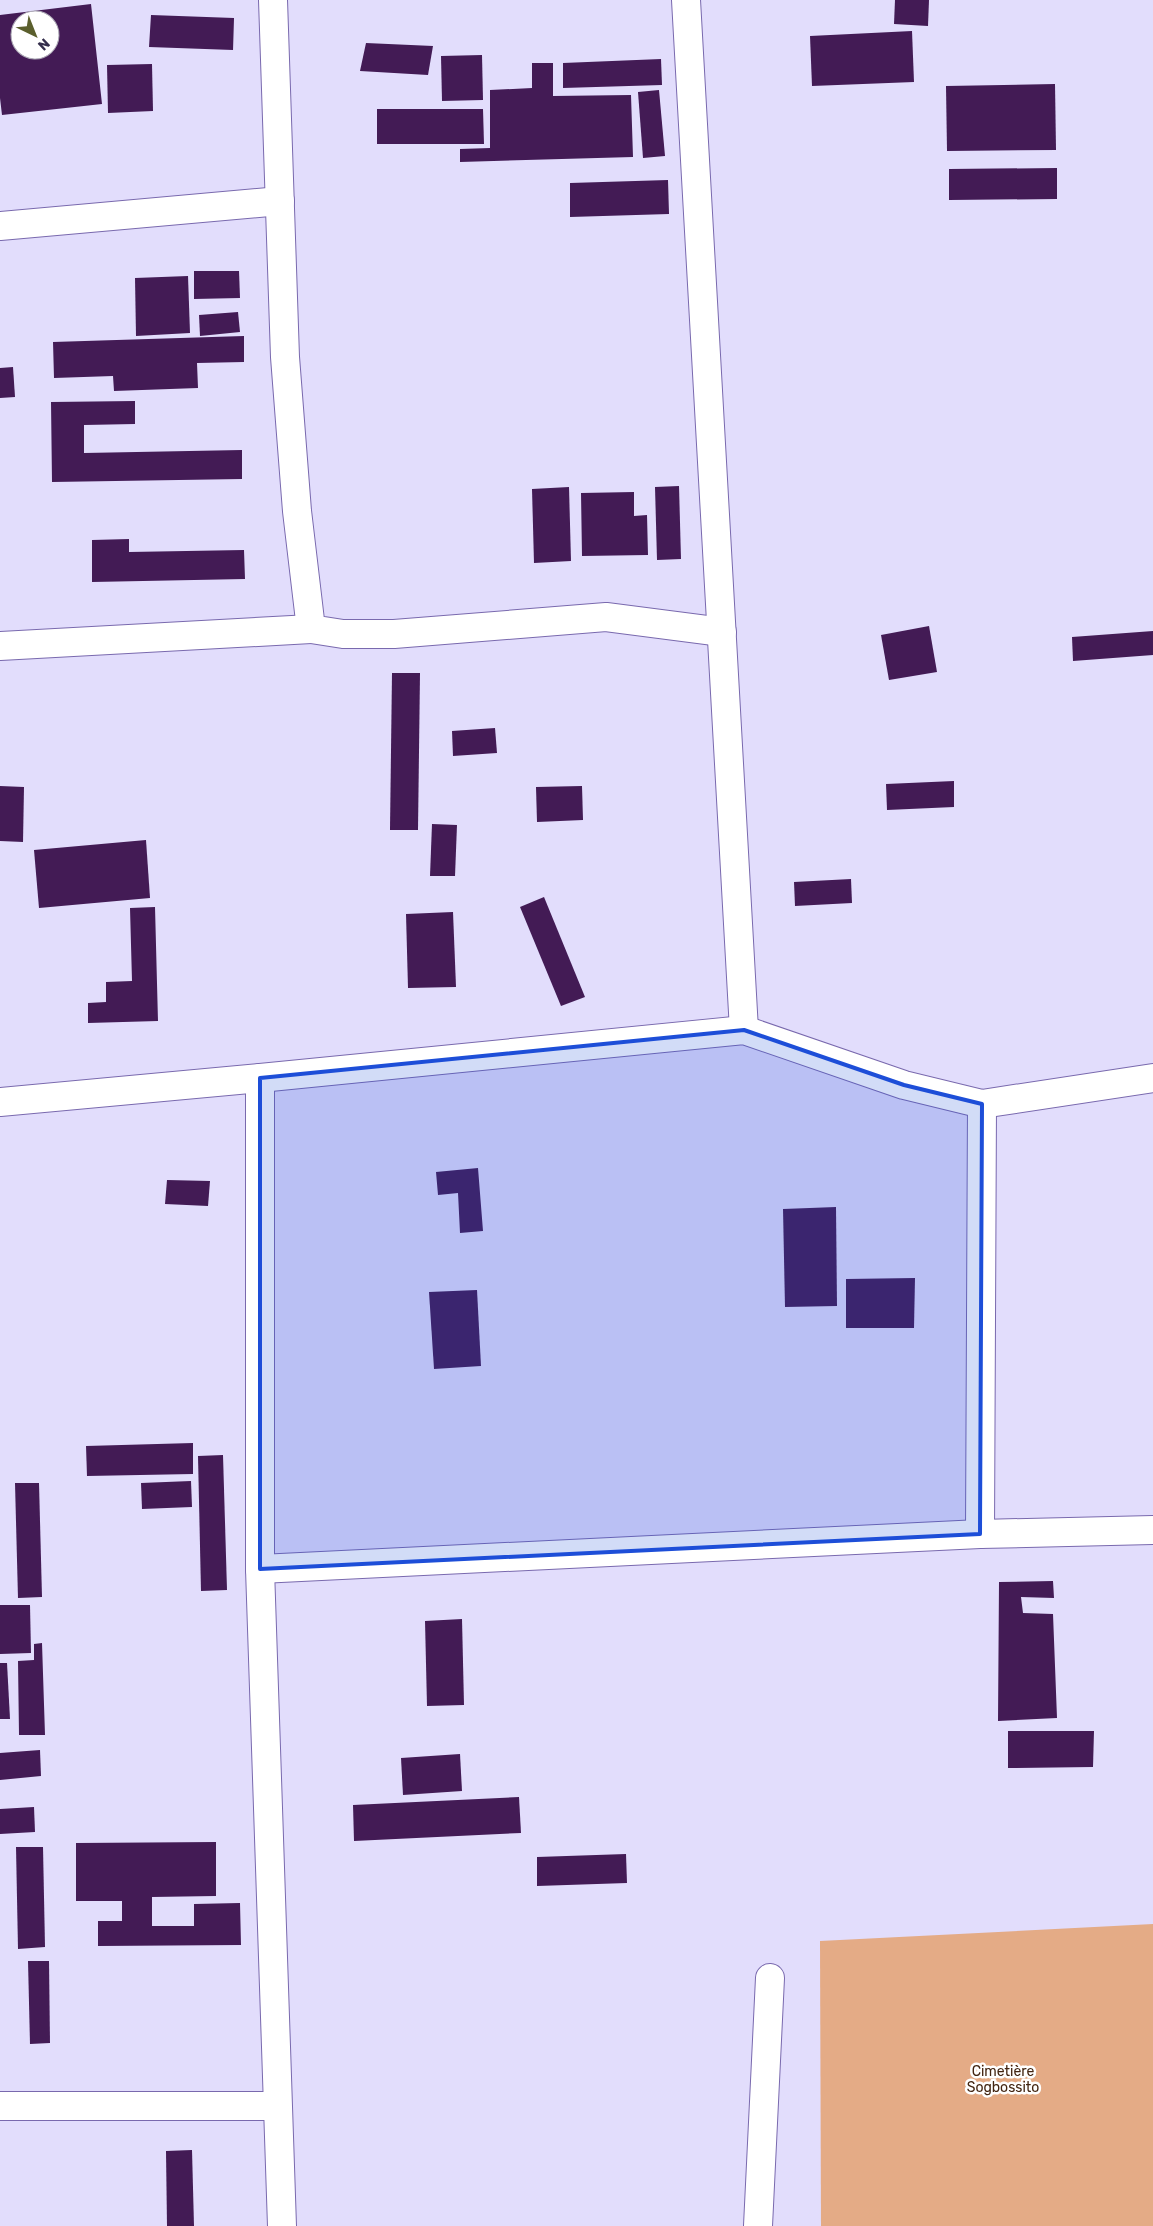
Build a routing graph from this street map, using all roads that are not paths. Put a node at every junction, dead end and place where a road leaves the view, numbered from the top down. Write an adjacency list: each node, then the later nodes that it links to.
1 (273, 0): 3 (street)
2 (686, 0): 6 (street)
3 (280, 201): 4 (street); 5 (street)
4 (0, 226)
5 (312, 629): 6 (street); 7 (street)
6 (722, 632): 8 (street)
7 (0, 646)
8 (744, 1030): 9 (street); 12 (street)
9 (260, 1078): 11 (street); 15 (street)
10 (1153, 1078): 12 (street)
11 (0, 1102)
12 (982, 1104): 14 (street)
13 (1153, 1530): 14 (street)
14 (980, 1534): 15 (street)
15 (260, 1568): 18 (street)
16 (770, 1978): 20 (street)
17 (0, 2106): 18 (street)
18 (277, 2106): 19 (street)
19 (282, 2226)
20 (758, 2226)

